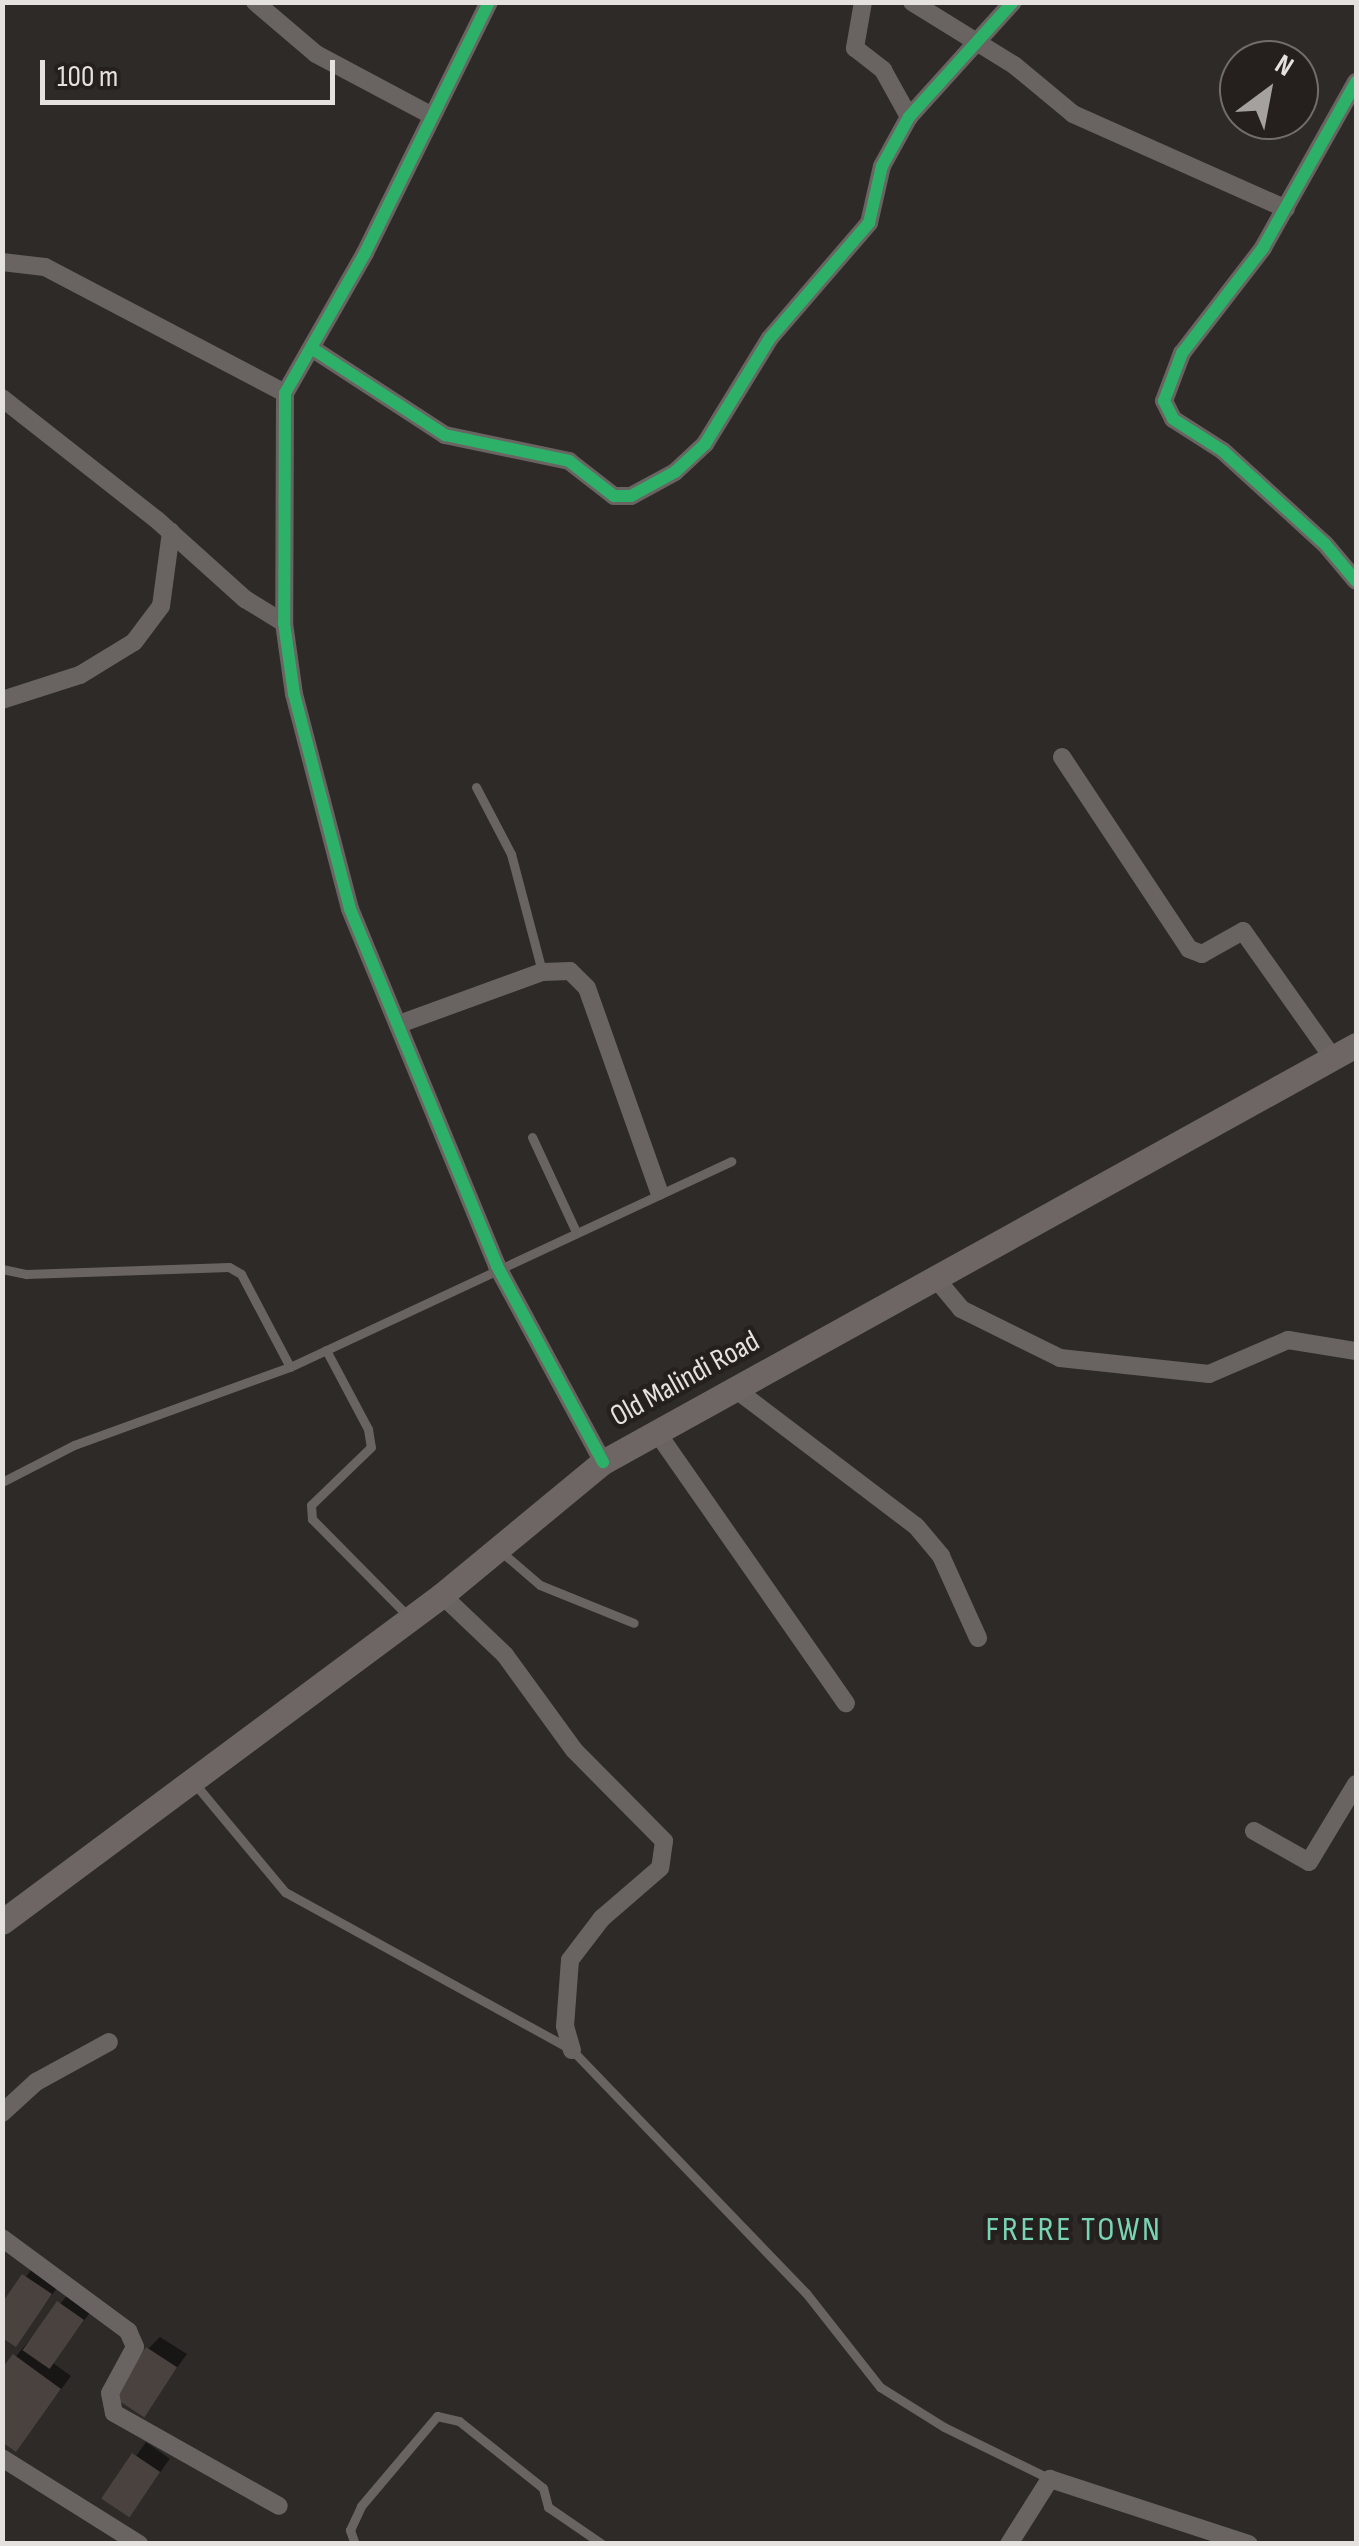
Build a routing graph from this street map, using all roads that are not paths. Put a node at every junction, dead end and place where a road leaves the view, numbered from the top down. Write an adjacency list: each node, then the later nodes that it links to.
1 (255, 2): 8 (street)
2 (489, 2): 8 (street)
3 (863, 2): 9 (street)
4 (912, 2): 6 (street)
5 (1013, 2): 6 (street)
6 (975, 40): 9 (street); 10 (street)
7 (1356, 82): 10 (street)
8 (429, 114): 12 (street)
9 (909, 117): 12 (street)
10 (1286, 209): 16 (street)
11 (2, 262): 13 (street)
12 (313, 349): 13 (street)
13 (285, 392): 17 (street)
14 (2, 398): 15 (street)
15 (171, 532): 17 (street); 18 (street)
16 (1356, 581)
17 (284, 623): 22 (street)
18 (2, 700)
19 (1062, 757): 24 (street)
20 (476, 787): 21 (lane)
21 (542, 972): 22 (street); 27 (street)
22 (402, 1024): 29 (street)
23 (1356, 1046): 24 (main road, Old Malindi Road)
24 (1333, 1058): 31 (main road, Old Malindi Road)
25 (532, 1136): 28 (lane)
26 (732, 1161): 27 (lane)
27 (659, 1191): 28 (lane)
28 (576, 1232): 29 (lane)
29 (497, 1266): 32 (lane); 37 (street)
30 (2, 1269): 34 (lane)
31 (937, 1280): 33 (street); 35 (main road, Old Malindi Road)
32 (326, 1350): 34 (lane); 41 (lane)
33 (1356, 1351)
34 (290, 1367): 38 (lane)
35 (734, 1388): 36 (main road, Old Malindi Road); 43 (street)
36 (656, 1431): 37 (main road, Old Malindi Road); 44 (street)
37 (604, 1462): 39 (main road, Old Malindi Road)
38 (2, 1482)
39 (496, 1548): 40 (main road, Old Malindi Road); 42 (lane)
40 (442, 1595): 41 (main road, Old Malindi Road); 50 (street)
41 (410, 1619): 45 (main road, Old Malindi Road)
42 (634, 1623)
43 (978, 1638)
44 (846, 1703)
45 (195, 1784): 48 (main road, Old Malindi Road); 50 (lane)
46 (1356, 1784): 47 (street)
47 (1254, 1831)
48 (2, 1922)
49 (109, 2042): 51 (street)
50 (572, 2050): 54 (lane)
51 (2, 2113)
52 (2, 2238): 55 (street)
53 (2, 2458): 56 (street)
54 (1050, 2479): 59 (street); 60 (street)
55 (279, 2506)
56 (139, 2544)
57 (356, 2544): 58 (lane)
58 (602, 2544)
59 (1008, 2544)
60 (1249, 2544)

